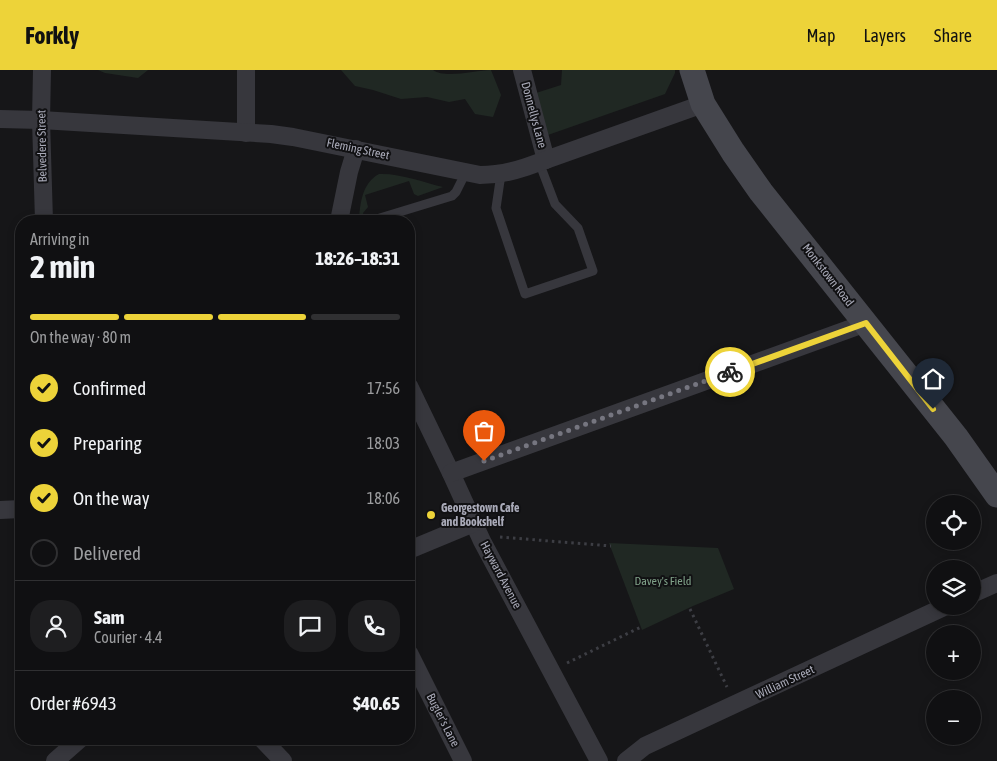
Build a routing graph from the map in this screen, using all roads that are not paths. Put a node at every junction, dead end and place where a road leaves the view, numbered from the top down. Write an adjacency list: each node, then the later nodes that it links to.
1 (42, 70): 7 (street, Belvedere Street)
2 (246, 70): 8 (street)
3 (522, 70): 10 (street, Donnellys Lane)
4 (692, 70): 5 (street, Monkstown Road)
5 (703, 104): 10 (street, Fleming Street); 16 (street, Monkstown Road)
6 (0, 119): 7 (street, Fleming Street)
7 (41, 120): 8 (street, Fleming Street); 13 (street, Belvedere Street)
8 (246, 133): 9 (street, Fleming Street)
9 (356, 149): 11 (street, Fleming Street); 14 (street)
10 (543, 161): 12 (street, Fleming Street); 12 (lane)
11 (466, 172): 12 (street, Fleming Street); 15 (lane)
12 (501, 174)
13 (44, 215)
14 (340, 215)
15 (390, 215)
16 (866, 323): 18 (street); 19 (street, Monkstown Road)
17 (415, 398): 18 (street, Hayward Avenue)
18 (451, 473): 22 (street, Hayward Avenue)
19 (997, 495)
20 (15, 509): 21 (street)
21 (0, 510)
22 (474, 523): 23 (street); 33 (street, Hayward Avenue)
23 (415, 548)
24 (997, 582): 25 (street)
25 (981, 590)
26 (927, 615): 34 (street, William Street)
27 (415, 665): 32 (street, Bugler's Lane)
28 (73, 745): 30 (street)
29 (268, 745): 31 (street)
30 (55, 761)
31 (283, 761)
32 (463, 761)
33 (599, 761)
34 (626, 761)

